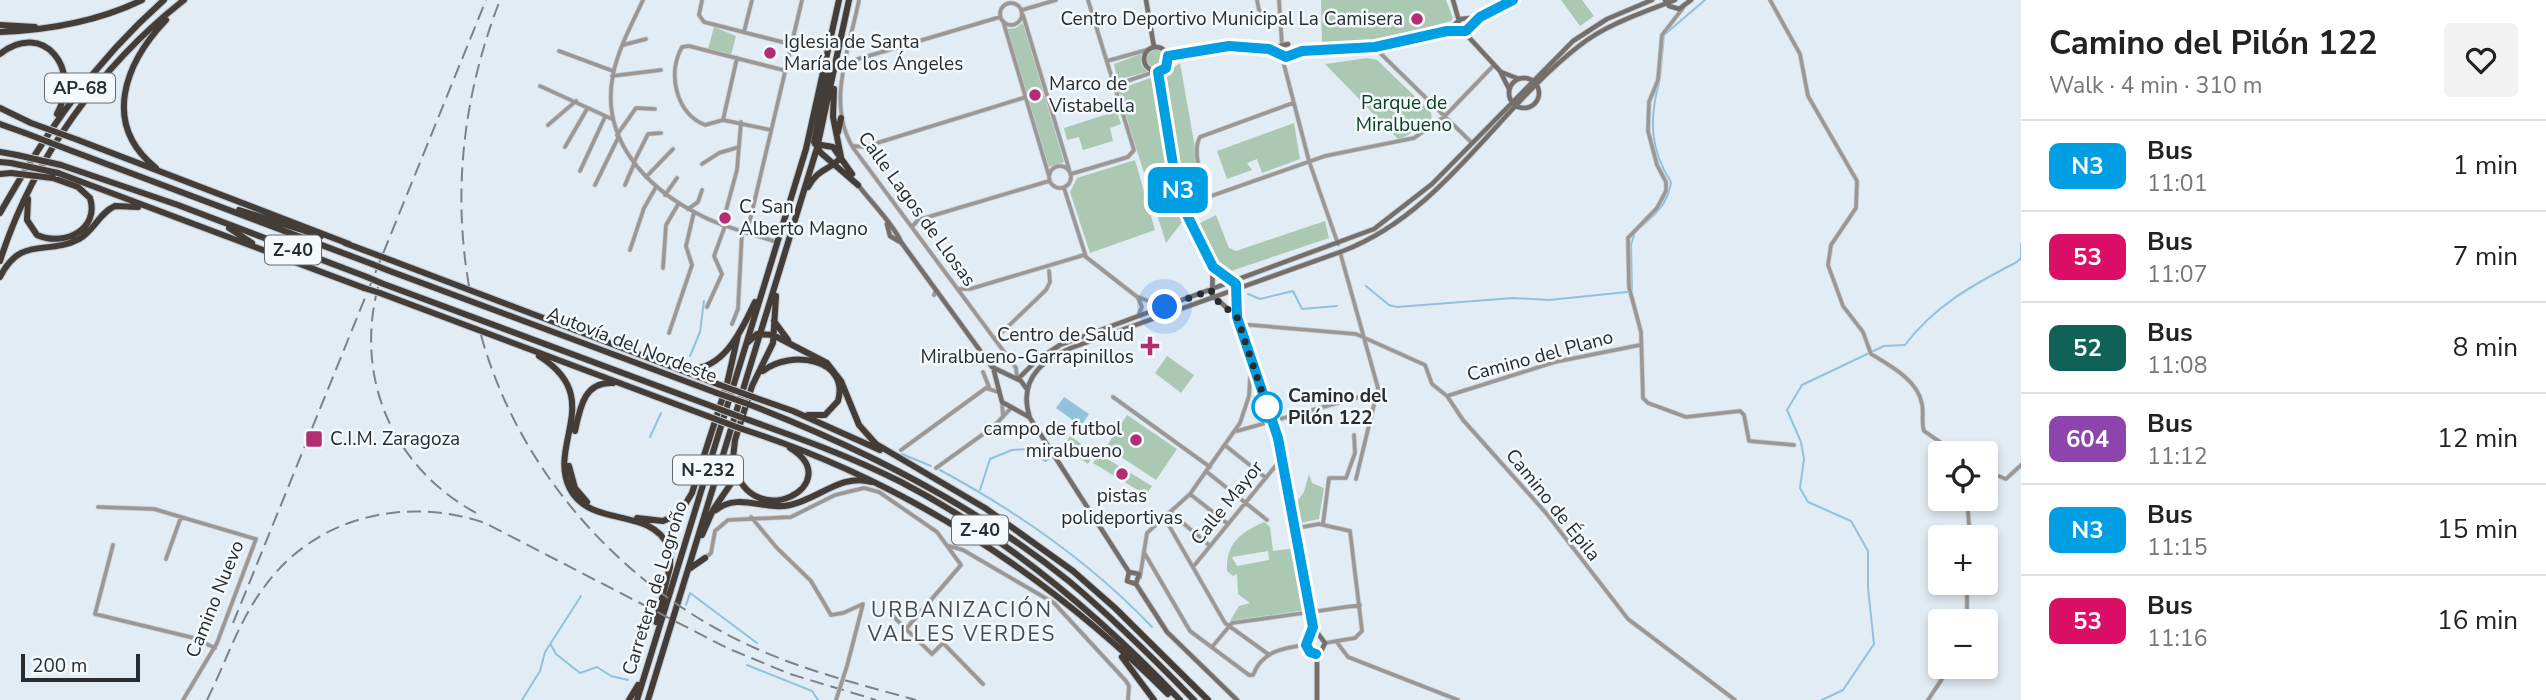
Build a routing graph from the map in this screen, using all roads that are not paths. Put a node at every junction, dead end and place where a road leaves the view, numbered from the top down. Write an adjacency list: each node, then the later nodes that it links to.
1 (142, 0): 36 (highway)
2 (164, 0): 121 (highway, AP-68)
3 (186, 0): 110 (highway); 123 (highway, AP-68)
4 (643, 0): 46 (street)
5 (702, 0): 41 (street)
6 (752, 0): 41 (street)
7 (802, 0): 44 (street)
8 (839, 0): 59 (highway, Carretera de Logroño / N-232)
9 (849, 0): 66 (highway, Carretera de Logroño / N-232)
10 (859, 0): 61 (street, Calle Lagos de Llosas)
11 (1035, 0): 25 (street)
12 (1056, 0): 25 (street)
13 (1088, 0): 58 (street)
14 (1146, 0): 49 (street)
15 (1257, 0): 29 (street)
16 (1279, 0): 47 (street)
17 (1453, 0): 34 (street)
18 (1513, 0): 30 (street)
19 (1652, 0): 69 (street)
20 (1675, 0): 24 (street)
21 (1691, 0): 26 (street)
22 (1770, 0): 213 (street)
23 (1008, 1): 28 (street); 32 (street)
24 (1666, 2): 27 (street); 72 (street)
25 (1036, 6): 28 (street)
26 (1683, 8): 27 (street); 31 (street, Camino del Plano)
27 (1675, 9): 31 (street)
28 (1022, 12): 32 (street); 109 (street)
29 (1265, 13)
30 (1480, 17): 33 (street); 37 (street)
31 (1677, 18): 184 (street, Camino del Plano)
32 (1002, 19): 61 (street); 74 (street)
33 (1468, 19): 34 (street); 37 (street)
34 (1459, 22): 38 (street); 39 (street)
35 (0, 25): 36 (highway)
36 (64, 25): 40 (highway)
37 (1471, 27): 39 (street); 43 (street)
38 (1447, 31): 39 (street); 48 (street)
39 (1462, 31): 43 (street)
40 (0, 32)
41 (744, 32): 44 (street)
42 (646, 39): 46 (street)
43 (1474, 40): 60 (street)
44 (790, 44): 63 (street)
45 (1288, 44): 47 (street); 52 (street); 55 (street)
46 (623, 45): 67 (street)
47 (1281, 45): 50 (street); 54 (street)
48 (1375, 47): 52 (street); 83 (street)
49 (1152, 48): 56 (street); 58 (street); 65 (street)
50 (1269, 49): 54 (street); 56 (street)
51 (559, 51): 67 (street)
52 (1302, 51): 55 (street)
53 (0, 54): 121 (highway)
54 (1281, 55): 55 (street); 77 (street)
55 (1290, 55)
56 (1168, 56): 65 (street)
57 (737, 58): 63 (street); 86 (street); 86 (street)
58 (1107, 61): 70 (street)
59 (826, 65): 95 (highway); 100 (highway, Carretera de Logroño / N-232)
60 (1494, 65): 64 (street); 83 (street)
61 (846, 68): 85 (street, Calle Lagos de Llosas)
62 (661, 70): 67 (street)
63 (783, 71): 90 (street)
64 (1500, 71): 68 (street); 73 (street)
65 (1156, 72): 70 (street); 125 (street)
66 (835, 73): 93 (highway); 95 (highway, Carretera de Logroño / N-232)
67 (613, 74): 84 (street)
68 (1519, 79): 69 (street); 73 (street)
69 (1531, 80): 72 (street); 76 (street)
70 (1115, 85): 109 (street)
71 (540, 86): 75 (street)
72 (1537, 86): 78 (street); 78 (street)
73 (1510, 90): 76 (street)
74 (1023, 98): 96 (street); 115 (street)
75 (576, 101): 80 (street); 89 (street)
76 (1511, 101): 78 (street); 94 (street)
77 (1293, 103): 103 (street); 126 (street)
78 (1517, 106): 144 (street)
79 (0, 108): 110 (highway, bridge)
80 (587, 109): 82 (street); 97 (street)
81 (655, 109): 92 (street)
82 (605, 117): 84 (street); 108 (street)
83 (1444, 117): 94 (street); 103 (street)
84 (612, 118): 92 (street)
85 (841, 118): 93 (highway); 96 (street, Calle Lagos de Llosas)
86 (723, 120): 87 (street)
87 (741, 122): 90 (street); 98 (street)
88 (0, 124): 130 (highway, Autovía del Nordeste / Z-40, bridge)
89 (548, 125)
90 (771, 130): 139 (street)
91 (661, 133): 105 (street)
92 (618, 137): 105 (street); 116 (street)
93 (836, 137): 102 (highway)
94 (1471, 142): 142 (street)
95 (817, 145): 100 (highway); 102 (highway); 107 (highway); 127 (highway, Carretera de Logroño / N-232)
96 (852, 146): 138 (street, Calle Lagos de Llosas)
97 (565, 147)
98 (739, 147): 106 (street); 137 (street)
99 (673, 149): 113 (street)
100 (806, 149): 140 (highway, Carretera de Logroño / N-232)
101 (0, 152): 136 (highway, Autovía del Nordeste / Z-40, bridge)
102 (841, 156): 107 (highway); 118 (highway)
103 (1309, 161): 126 (street); 142 (street)
104 (0, 162): 112 (highway, bridge)
105 (634, 163): 113 (street); 117 (street)
106 (702, 164)
107 (835, 164): 118 (highway); 127 (highway)
108 (580, 171)
109 (1070, 172): 115 (street); 120 (street)
110 (164, 173): 141 (highway)
111 (0, 174): 112 (highway, bridge)
112 (55, 175): 123 (highway); 134 (highway)
113 (646, 177): 119 (street)
114 (677, 178): 124 (street)
115 (1049, 178): 120 (street); 138 (street)
116 (595, 185)
117 (625, 185)
118 (858, 185): 187 (street)
119 (656, 187): 124 (street); 143 (street)
120 (1064, 188): 145 (street)
121 (13, 190): 133 (highway, AP-68)
122 (702, 190): 131 (street)
123 (29, 194): 147 (highway, AP-68)
124 (665, 195): 129 (street)
125 (1180, 196): 128 (street); 135 (street)
126 (1209, 197): 128 (street)
127 (802, 198): 155 (highway, Carretera de Logroño / N-232)
128 (1197, 201): 135 (street)
129 (679, 204): 131 (street); 150 (street)
130 (230, 209): 141 (highway); 283 (highway, Autovía del Nordeste / Z-40, bridge)
131 (688, 209): 132 (street)
132 (694, 212): 137 (street); 174 (street)
133 (0, 213)
134 (163, 213): 146 (highway); 154 (highway)
135 (1188, 217): 149 (street)
136 (218, 221): 146 (highway); 282 (highway, Autovía del Nordeste / Z-40, bridge)
137 (723, 225): 139 (street); 166 (street)
138 (912, 227): 158 (street, Calle Lagos de Llosas)
139 (745, 233): 140 (street); 171 (street)
140 (776, 242): 161 (highway, Carretera de Logroño / N-232)
141 (349, 244): 186 (highway, bridge)
142 (1338, 244): 157 (street)
143 (630, 250)
144 (1340, 252): 159 (street); 173 (street)
145 (1084, 255): 148 (street); 162 (street)
146 (278, 256): 181 (highway, bridge)
147 (0, 261)
148 (1053, 264): 151 (street); 152 (street)
149 (1213, 267): 153 (street); 156 (street)
150 (663, 268)
151 (1040, 268): 152 (street); 158 (street)
152 (1049, 271): 180 (street)
153 (1223, 275): 156 (street); 157 (street)
154 (0, 276)
155 (777, 280): 168 (highway); 175 (highway, Carretera de Logroño / N-232)
156 (1213, 282): 160 (street)
157 (1235, 282): 159 (street); 160 (street)
158 (958, 289): 180 (street, Calle Lagos de Llosas)
159 (1237, 289): 163 (street); 164 (street)
160 (1211, 290): 163 (street); 167 (street)
161 (761, 292): 177 (highway); 183 (highway, Carretera de Logroño / N-232)
162 (1136, 296): 167 (street); 169 (street)
163 (1213, 297): 165 (street); 195 (street)
164 (1235, 297): 165 (street); 170 (street)
165 (1222, 303): 170 (street)
166 (708, 307)
167 (1165, 307): 169 (street)
168 (772, 315): 178 (highway); 182 (highway)
169 (1138, 317): 191 (street)
170 (1237, 317): 172 (street)
171 (732, 324)
172 (1239, 324): 176 (street, Camino de Épila); 185 (street)
173 (1361, 326): 176 (street); 179 (street)
174 (669, 333)
175 (760, 333): 178 (highway); 183 (highway); 245 (highway, Carretera de Logroño / N-232)
176 (1354, 333): 179 (street, Camino de Épila)
177 (738, 335): 186 (highway); 232 (highway)
178 (774, 335): 182 (highway); 189 (highway)
179 (1364, 336): 197 (street); 199 (street, Camino de Épila)
180 (995, 339): 191 (street, Calle Lagos de Llosas)
181 (507, 341): 198 (highway); 244 (highway)
182 (792, 344): 219 (highway)
183 (746, 345): 266 (highway, Carretera de Logroño / N-232)
184 (1640, 345): 199 (street, Camino del Plano); 214 (street, Camino del Plano)
185 (1251, 361): 192 (street); 193 (street)
186 (669, 365): 204 (highway, bridge)
187 (992, 367): 190 (street); 191 (street)
188 (983, 372): 194 (street)
189 (758, 374): 204 (highway); 216 (highway)
190 (996, 379): 194 (street); 196 (street)
191 (1016, 379): 195 (street); 196 (street)
192 (1258, 384): 193 (street); 207 (street)
193 (1250, 385): 208 (street)
194 (991, 388): 196 (street); 217 (street)
195 (1026, 389): 200 (street)
196 (998, 391): 202 (street)
197 (1377, 392): 207 (street); 226 (street)
198 (651, 394): 211 (highway, bridge); 232 (highway)
199 (1447, 396): 288 (street, Camino de Épila)
200 (1026, 397): 203 (street); 206 (street)
201 (1113, 397): 221 (street)
202 (1002, 402): 203 (street); 205 (street)
203 (1013, 407): 205 (street); 206 (street)
204 (793, 411): 219 (highway)
205 (1003, 418): 222 (street)
206 (1030, 418): 253 (street)
207 (1272, 421): 209 (street); 218 (street)
208 (1240, 424): 209 (street); 210 (street)
209 (1243, 429): 210 (street)
210 (1236, 431): 215 (street)
211 (752, 432): 216 (highway); 227 (highway)
212 (1354, 435): 239 (street)
213 (1937, 441)
214 (1794, 444)
215 (1226, 446): 221 (street); 225 (street)
216 (733, 447): 233 (highway)
217 (901, 450)
218 (1282, 458): 225 (street, Calle Mayor); 240 (street)
219 (907, 462): 284 (highway)
220 (2021, 465): 224 (street)
221 (1210, 467): 223 (street)
222 (936, 468)
223 (1207, 472): 228 (street); 229 (street)
224 (1998, 476)
225 (1266, 478): 229 (street, Calle Mayor)
226 (1356, 479)
227 (888, 487): 233 (highway); 267 (highway)
228 (1190, 494): 231 (street); 238 (street)
229 (1245, 503): 237 (street); 238 (street, Calle Mayor)
230 (97, 507): 234 (street, Camino Nuevo)
231 (1170, 512): 236 (street); 243 (street)
232 (678, 514): 244 (highway)
233 (710, 516): 245 (highway)
234 (181, 517): 248 (street); 270 (street, Camino Nuevo)
235 (751, 517): 242 (street); 247 (street); 279 (street, bridge)
236 (1164, 517): 246 (street); 250 (street)
237 (1266, 520)
238 (1228, 524): 243 (street, Calle Mayor)
239 (1323, 524): 240 (street); 256 (street)
240 (1297, 528): 257 (street)
241 (113, 545): 270 (street)
242 (948, 546): 261 (street); 280 (street)
243 (1210, 546): 250 (street, Calle Mayor)
244 (669, 548): 266 (highway)
245 (694, 548): 247 (highway); 251 (highway, Carretera de Logroño / N-232)
246 (1144, 552): 249 (street); 269 (street)
247 (705, 558): 251 (highway)
248 (166, 559)
249 (1142, 566): 252 (street); 254 (street)
250 (1193, 567): 259 (street)
251 (687, 570): 278 (highway, Carretera de Logroño / N-232)
252 (1136, 571): 253 (street); 254 (street)
253 (1129, 572): 255 (street)
254 (1140, 578): 255 (street)
255 (1136, 584): 285 (street)
256 (1360, 605): 257 (street); 264 (street)
257 (1311, 612): 259 (street); 260 (street)
258 (892, 615): 261 (street)
259 (1228, 625): 269 (street); 272 (street)
260 (1313, 627): 262 (street); 263 (street)
261 (906, 629): 274 (street)
262 (1311, 635): 263 (street); 268 (street)
263 (1318, 635): 265 (street)
264 (1336, 641): 265 (street); 287 (street)
265 (1325, 643): 271 (street)
266 (653, 644): 276 (highway); 277 (highway, Carretera de Logroño / N-232)
267 (1111, 644): 281 (highway); 282 (highway)
268 (1306, 645): 271 (street); 272 (street)
269 (1212, 647): 272 (street)
270 (215, 649): 275 (street, Camino Nuevo)
271 (1316, 653): 286 (street)
272 (1268, 654)
273 (1942, 679): 289 (street)
274 (982, 684)
275 (183, 700)
276 (629, 700)
277 (637, 700)
278 (648, 700)
279 (836, 700)
280 (1128, 700)
281 (1154, 700)
282 (1177, 700)
283 (1194, 700)
284 (1208, 700)
285 (1237, 700)
286 (1318, 700)
287 (1458, 700)
288 (1735, 700)
289 (1928, 700)

